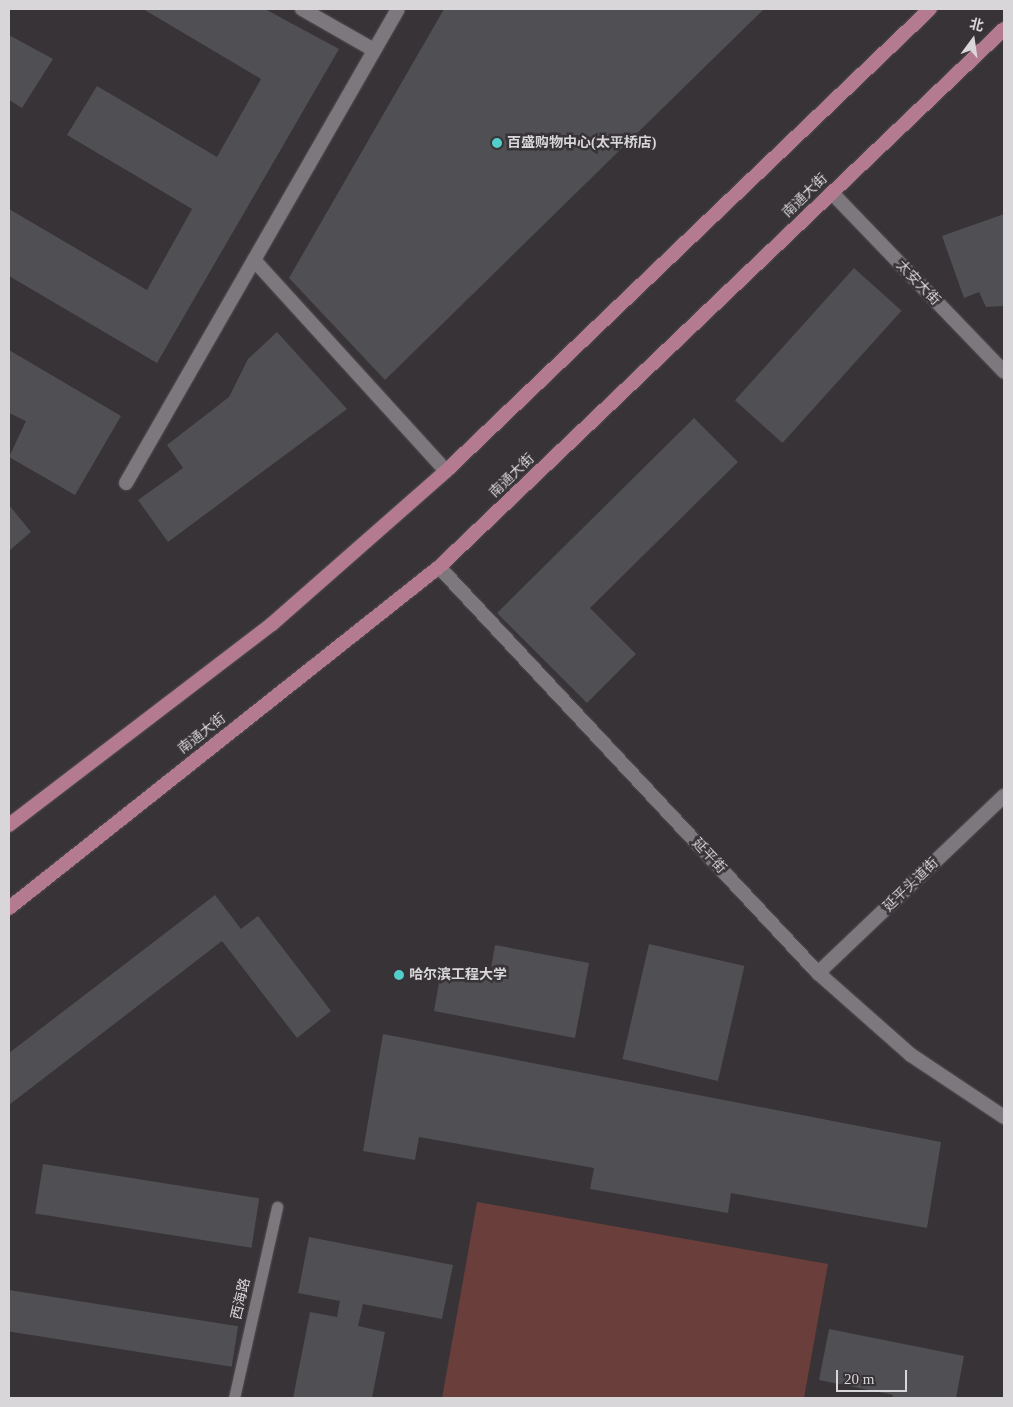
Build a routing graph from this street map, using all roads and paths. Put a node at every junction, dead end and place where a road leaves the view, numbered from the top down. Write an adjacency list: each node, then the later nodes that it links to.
1 (302, 9): 5 (street)
2 (398, 9): 5 (street)
3 (930, 9): 9 (highway)
4 (1004, 29): 6 (highway, 南通大街)
5 (374, 50): 7 (street)
6 (832, 193): 8 (street, 太安大街); 11 (highway, 南通大街)
7 (254, 260): 9 (street); 10 (street)
8 (1004, 372)
9 (446, 470): 13 (highway)
10 (126, 483)
11 (439, 567): 14 (highway, 南通大街); 15 (street, 延平街)
12 (1004, 796): 15 (street, 延平头道街)
13 (9, 825)
14 (9, 908)
15 (818, 973): 16 (street, 延平街)
16 (1004, 1117)
17 (277, 1207): 18 (lane, 西海路)
18 (234, 1398)

